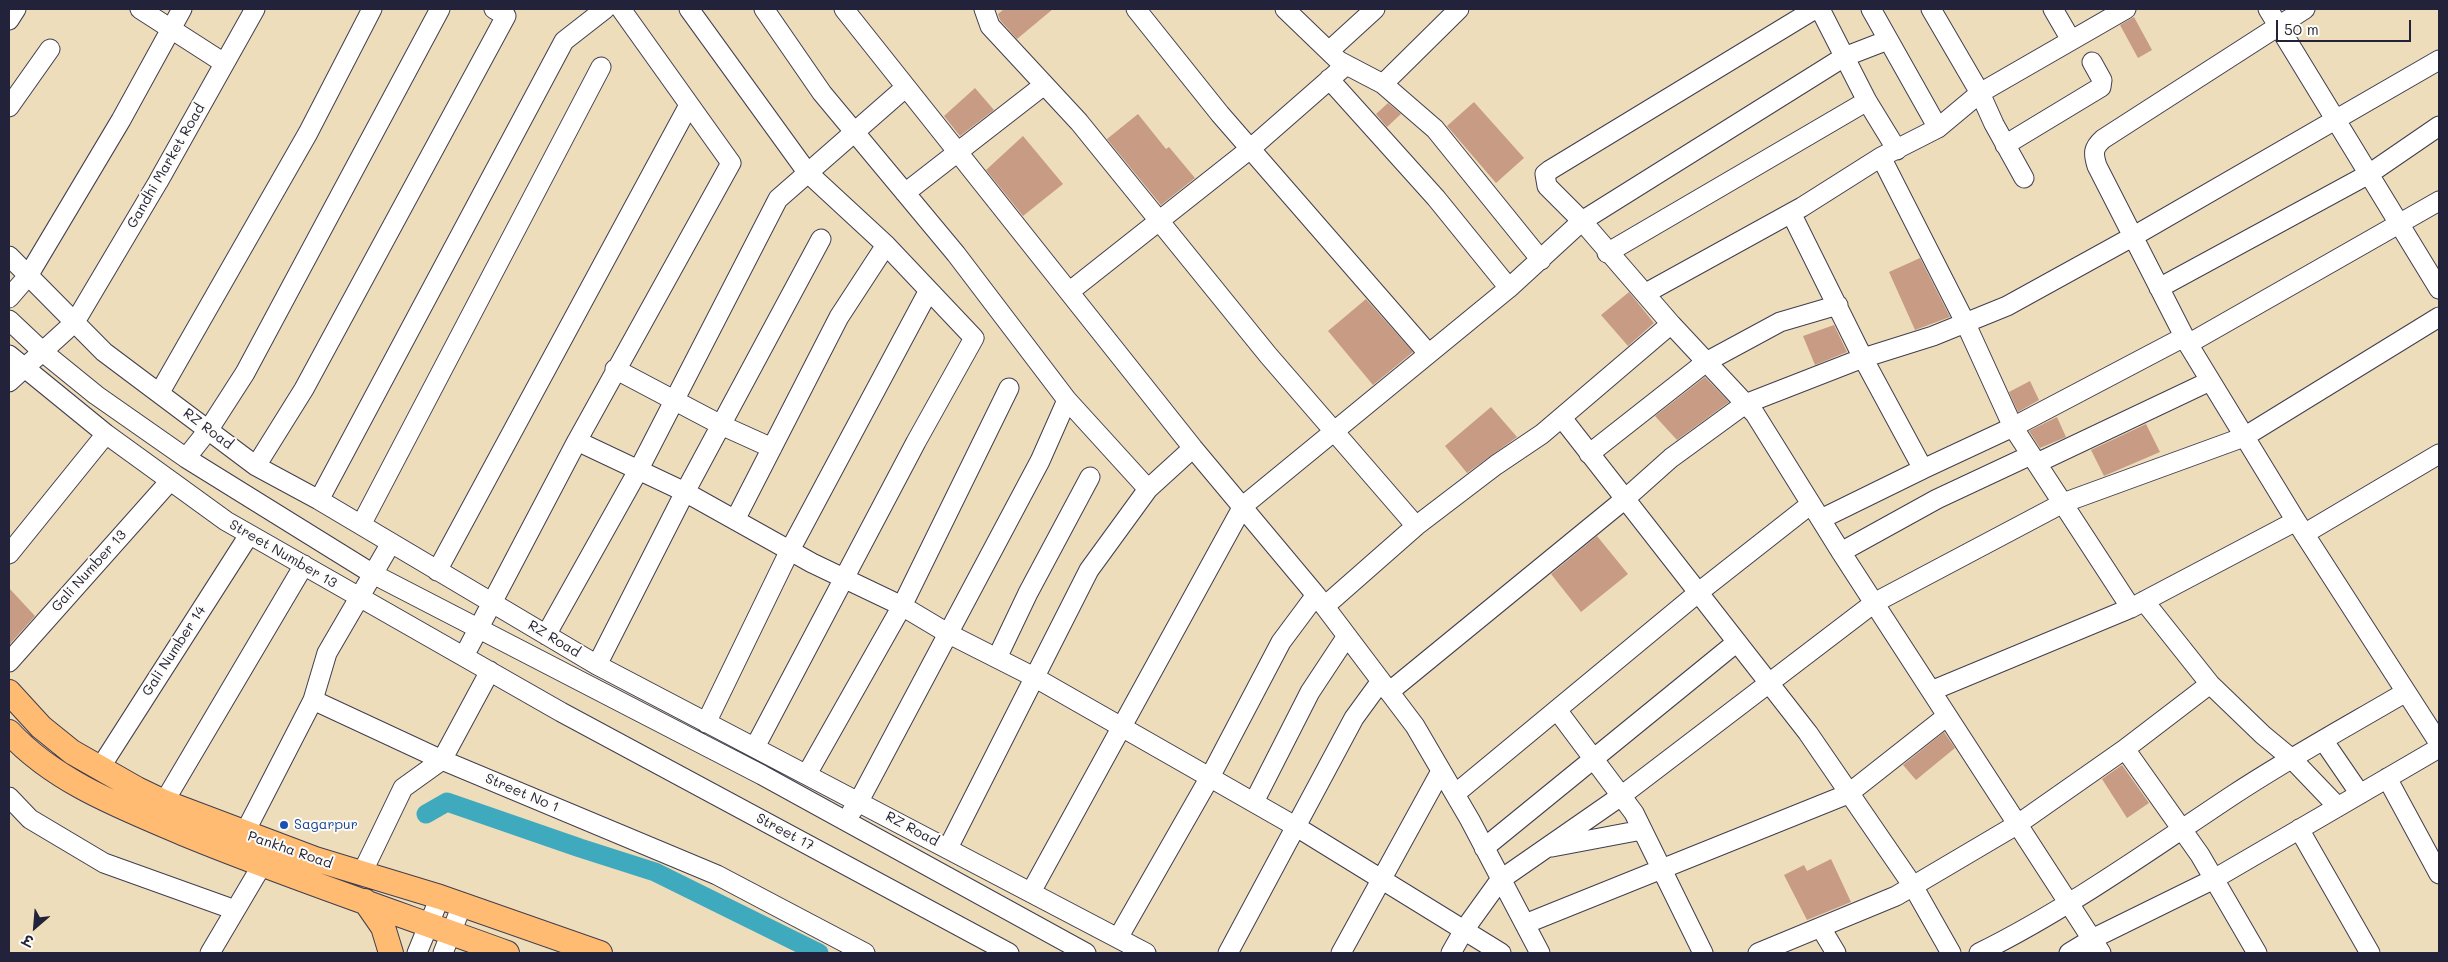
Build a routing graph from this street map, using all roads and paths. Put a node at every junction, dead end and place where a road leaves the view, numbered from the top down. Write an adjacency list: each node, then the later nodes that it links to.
1 (16, 9): 26 (street)
2 (140, 9): 28 (street)
3 (182, 9): 28 (street)
4 (255, 9): 36 (street, Gandhi Market Road)
5 (372, 9): 95 (street)
6 (440, 9): 102 (street)
7 (494, 9): 113 (street)
8 (605, 9): 121 (street)
9 (621, 9): 45 (street)
10 (689, 9): 55 (street)
11 (764, 9): 50 (street)
12 (844, 9): 42 (street)
13 (984, 9): 41 (street)
14 (1136, 9): 52 (street)
15 (1285, 9): 32 (street)
16 (1375, 9): 32 (street)
17 (1459, 9): 40 (street)
18 (1815, 9): 62 (street)
19 (1820, 9): 33 (street)
20 (1871, 9): 29 (street)
21 (1931, 9): 43 (street)
22 (2053, 9): 30 (street)
23 (2126, 9): 30 (street)
24 (2268, 9): 27 (street)
25 (2306, 9): 27 (street)
26 (9, 20)
27 (2277, 25): 47 (street); 64 (street)
28 (170, 29): 36 (street); 70 (street)
29 (1888, 40): 33 (street); 49 (street)
30 (2071, 40): 43 (street)
31 (50, 49): 46 (street)
32 (1329, 51): 37 (street)
33 (1844, 57): 44 (street); 62 (street)
34 (2439, 60): 47 (street)
35 (2092, 62): 51 (street)
36 (224, 63): 81 (street, Gandhi Market Road)
37 (1346, 65): 39 (street); 40 (street)
38 (602, 67): 126 (street)
39 (1329, 79): 52 (street); 71 (street)
40 (1383, 84): 69 (street)
41 (1044, 85): 53 (street); 61 (street)
42 (906, 88): 50 (street); 53 (street)
43 (1980, 93): 49 (street); 51 (street)
44 (1867, 101): 54 (street); 67 (street)
45 (690, 105): 91 (street); 135 (street)
46 (9, 108)
47 (2336, 120): 56 (street); 64 (street)
48 (2439, 126): 56 (street)
49 (1938, 128): 54 (street)
50 (855, 132): 55 (street); 58 (street)
51 (2005, 145): 57 (street)
52 (1250, 149): 61 (street); 86 (street)
53 (958, 152): 58 (street); 75 (street)
54 (1889, 154): 60 (street); 82 (street)
55 (807, 172): 66 (street); 97 (street)
56 (2368, 174): 63 (street); 72 (street)
57 (2024, 178)
58 (905, 193): 96 (street)
59 (2439, 201): 63 (street)
60 (1791, 213): 76 (street); 78 (street)
61 (1159, 221): 75 (street); 103 (street)
62 (1582, 222): 67 (street); 69 (street)
63 (2400, 225): 73 (street); 84 (street)
64 (2134, 236): 72 (street); 82 (street)
65 (821, 239): 100 (street)
66 (886, 245): 74 (street); 107 (street)
67 (1607, 253): 76 (street)
68 (9, 256): 70 (street, RZ Road)
69 (1541, 260): 71 (street)
70 (28, 276): 77 (street); 81 (street, RZ Road)
71 (1509, 288): 86 (street)
72 (2159, 288): 84 (street)
73 (2439, 289)
74 (928, 292): 131 (street); 137 (street)
75 (1070, 292): 108 (street)
76 (1646, 293): 83 (street)
77 (9, 298)
78 (1838, 306): 88 (street); 89 (street)
79 (2439, 317): 105 (street)
80 (9, 320): 85 (street)
81 (75, 322): 85 (street, Gandhi Market Road); 95 (street, RZ Road)
82 (1966, 322): 88 (street); 101 (street)
83 (1671, 324): 89 (street); 99 (street)
84 (2186, 341): 92 (street); 101 (street)
85 (43, 352): 90 (street, Gandhi Market Road); 111 (street)
86 (1428, 352): 103 (street)
87 (9, 355): 90 (street, Street Number 13)
88 (1864, 358): 98 (street); 114 (street)
89 (1706, 362): 98 (street); 109 (street)
90 (23, 367): 93 (street, Gandhi Market Road); 104 (street, Street Number 13)
91 (615, 369): 97 (street); 106 (street)
92 (2210, 380): 105 (street); 112 (street)
93 (9, 382)
94 (1009, 388): 144 (street)
95 (160, 392): 102 (street, RZ Road)
96 (1067, 400): 118 (street); 146 (street)
97 (674, 402): 100 (street); 115 (street)
98 (1745, 404): 120 (street); 124 (street)
99 (1562, 418): 109 (street); 127 (street)
100 (721, 425): 107 (street); 119 (street)
101 (2013, 427): 112 (street); 114 (street)
102 (209, 430): 111 (street); 113 (street, RZ Road)
103 (1336, 432): 123 (street); 127 (street)
104 (106, 434): 117 (street, Street Number 13); 133 (street)
105 (2244, 437): 122 (street); 128 (street)
106 (577, 441): 115 (street); 141 (street)
107 (772, 448): 125 (street)
108 (1193, 448): 118 (street); 123 (street)
109 (1590, 454): 120 (street)
110 (2439, 454): 128 (street)
111 (186, 458): 136 (street)
112 (2034, 459): 122 (street); 132 (street)
113 (256, 466): 121 (street, RZ Road)
114 (1923, 469): 124 (street)
115 (640, 470): 119 (street); 147 (street)
116 (1090, 477): 151 (street)
117 (170, 481): 129 (street, Street Number 13); 152 (street, Gali Number 13)
118 (1148, 489): 155 (street)
119 (685, 492): 125 (street); 153 (street)
120 (1625, 499): 138 (street); 158 (street)
121 (319, 500): 126 (street, RZ Road)
122 (2063, 503): 142 (street); 143 (street)
123 (1243, 506): 140 (street); 167 (street)
124 (1816, 512): 132 (street); 138 (street)
125 (735, 520): 131 (street)
126 (361, 525): 130 (street, RZ Road)
127 (1416, 526): 140 (street)
128 (2300, 527): 143 (street); 161 (street)
129 (249, 534): 134 (street, Street Number 13); 177 (street, Gali Number 14)
130 (391, 543): 135 (street, RZ Road); 136 (street)
131 (790, 550): 137 (street); 166 (street)
132 (1841, 552): 142 (street)
133 (9, 554)
134 (304, 565): 139 (street, Street Number 13); 187 (street)
135 (437, 571): 141 (street, RZ Road)
136 (373, 574): 139 (street); 145 (street)
137 (844, 580): 144 (street); 171 (street)
138 (1698, 592): 149 (street); 163 (street)
139 (358, 597): 150 (street, Street Number 13); 162 (street)
140 (1320, 601): 148 (street); 180 (street)
141 (493, 603): 145 (street); 147 (street, RZ Road)
142 (1874, 603): 156 (street); 159 (street)
143 (2138, 604): 157 (street); 159 (street)
144 (902, 606): 146 (street); 179 (street)
145 (480, 628): 150 (street); 191 (street)
146 (948, 634): 151 (street); 188 (street)
147 (546, 635): 153 (street, RZ Road)
148 (1347, 636): 158 (street); 189 (street)
149 (1737, 642): 156 (street); 176 (street)
150 (464, 656): 154 (street, Street Number 13)
151 (997, 658): 155 (street)
152 (9, 662)
153 (597, 665): 166 (street, RZ Road)
154 (490, 671): 164 (street, Street Number 13); 175 (street)
155 (1034, 677): 167 (street); 198 (street)
156 (1767, 682): 183 (street); 185 (street)
157 (2210, 684): 173 (street); 174 (street)
158 (1385, 687): 178 (street); 193 (street)
159 (1931, 691): 165 (street)
160 (9, 692): 177 (main road, Pankha Road)
161 (2406, 692): 169 (street); 170 (street)
162 (313, 700): 175 (street, Street No 1); 197 (street)
163 (1557, 710): 176 (street); 182 (street)
164 (561, 712): 228 (street, Street 17)
165 (1947, 716): 183 (street); 192 (street)
166 (706, 723): 171 (street, RZ Road)
167 (1121, 726): 180 (street); 209 (street)
168 (9, 732): 201 (main road, Pankha Road)
169 (2323, 740): 174 (street); 184 (street)
170 (2439, 743)
171 (755, 747): 179 (street, RZ Road)
172 (2439, 748): 181 (street)
173 (2125, 749): 192 (street); 196 (street)
174 (2292, 759): 190 (street); 196 (street)
175 (442, 760): 203 (street); 227 (street, Street No 1)
176 (1594, 760): 185 (street); 199 (street)
177 (100, 768): 187 (main road, Pankha Road)
178 (1441, 771): 182 (street); 205 (street)
179 (807, 774): 188 (street, RZ Road)
180 (1210, 777): 189 (street); 219 (street)
181 (2387, 778): 184 (street); 204 (street)
182 (1454, 794): 199 (street)
183 (1848, 794): 202 (street); 208 (street)
184 (2360, 794): 190 (street)
185 (1621, 796): 195 (street); 200 (street)
186 (9, 797): 214 (street)
187 (164, 802): 197 (main road, Pankha Road)
188 (859, 802): 191 (street); 198 (street, RZ Road)
189 (1254, 802): 193 (street)
190 (2338, 807): 194 (street)
191 (844, 820): 229 (street)
192 (2018, 824): 208 (street); 212 (street)
193 (1295, 826): 205 (street); 231 (street)
194 (2299, 829): 206 (street); 243 (street)
195 (1642, 830): 200 (street); 202 (street)
196 (2182, 831): 206 (street); 212 (street)
197 (244, 834): 203 (main road, Pankha Road)
198 (948, 848): 209 (street, RZ Road)
199 (1484, 848): 207 (street)
200 (1545, 848): 207 (street)
201 (262, 865): 211 (main road, Pankha Road); 214 (street)
202 (1661, 868): 215 (street); 236 (street)
203 (362, 874): 210 (main road, Pankha Road)
204 (2439, 874)
205 (1382, 879): 218 (street); 232 (street)
206 (2214, 879): 221 (street); 242 (street)
207 (1500, 880): 215 (street); 218 (street)
208 (1913, 886): 217 (street); 239 (street)
209 (1031, 892): 219 (street, RZ Road)
210 (440, 897): 213 (main road, Pankha Road); 216 (street)
211 (365, 901): 216 (main road, Pankha Road); 223 (main road)
212 (2068, 902): 221 (street); 240 (street)
213 (462, 905): 220 (street); 226 (main road, Pankha Road)
214 (235, 910): 222 (street)
215 (1525, 924): 235 (street)
216 (429, 926): 220 (main road, Pankha Road); 224 (street)
217 (1821, 928): 237 (street); 238 (street)
218 (1464, 930): 233 (street); 234 (street)
219 (1118, 938): 230 (street, RZ Road)
220 (447, 943): 225 (main road, Pankha Road)
221 (2096, 946): 241 (street)
222 (210, 953)
223 (391, 953)
224 (417, 953)
225 (507, 953)
226 (600, 953)
227 (865, 953)
228 (1009, 953)
229 (1086, 953)
230 (1146, 953)
231 (1228, 953)
232 (1341, 953)
233 (1451, 953)
234 (1501, 953)
235 (1540, 953)
236 (1703, 953)
237 (1758, 953)
238 (1836, 953)
239 (1951, 953)
240 (1979, 953)
241 (2069, 953)
242 (2257, 953)
243 (2370, 953)

